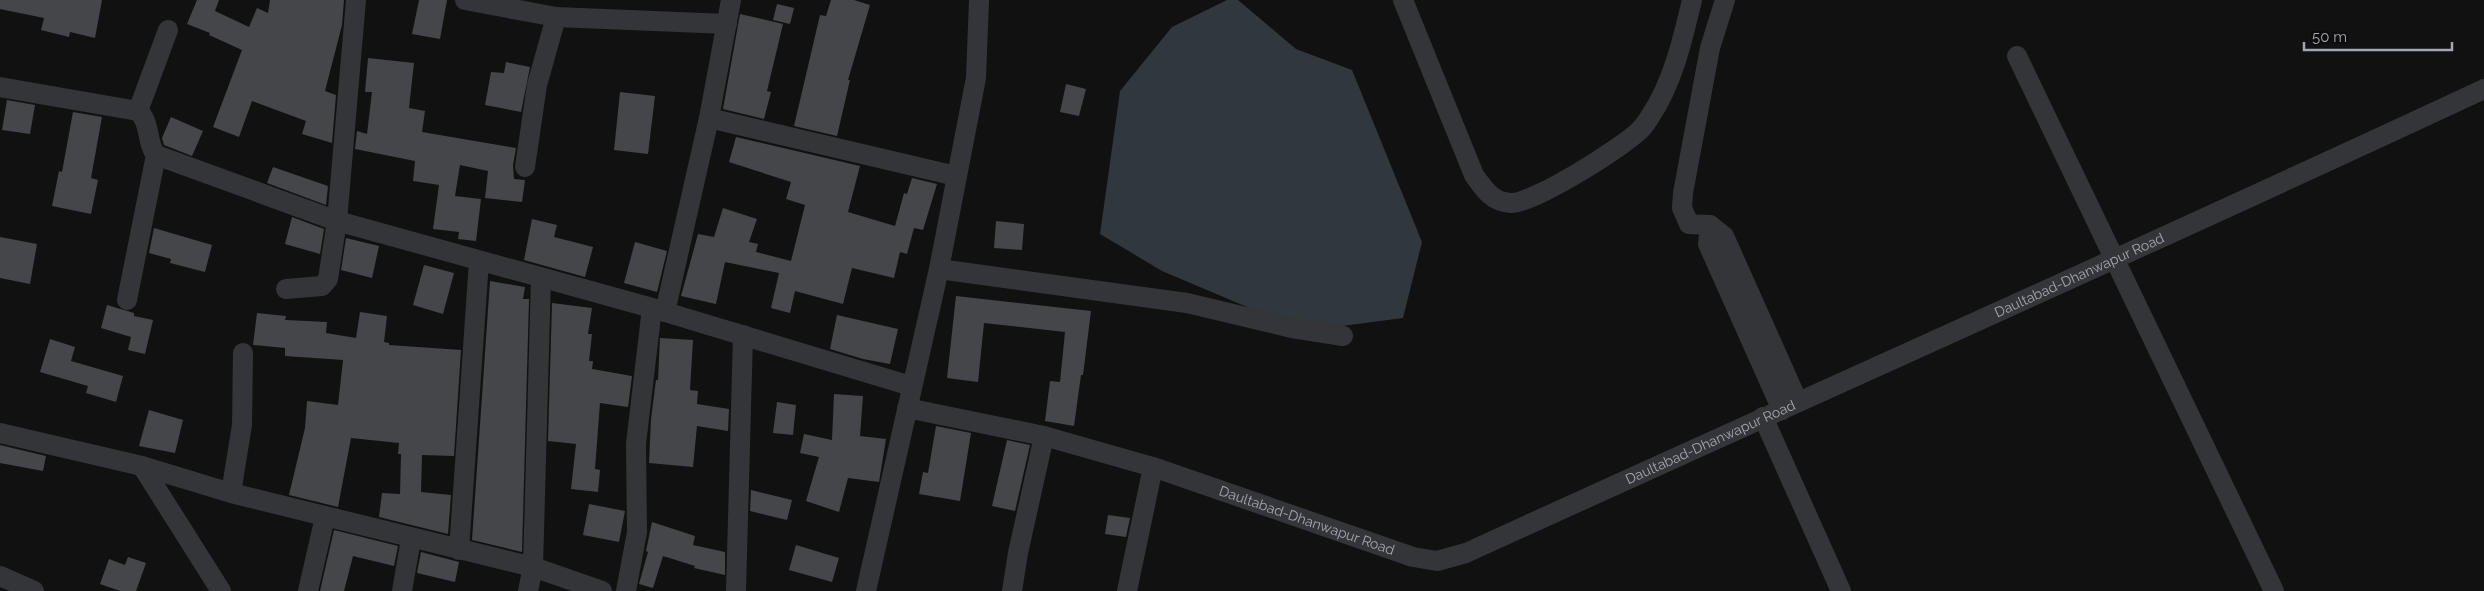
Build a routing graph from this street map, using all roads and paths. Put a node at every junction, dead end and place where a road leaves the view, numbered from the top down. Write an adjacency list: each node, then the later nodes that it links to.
1 (356, 0): 22 (street)
2 (465, 0): 8 (street)
3 (731, 0): 10 (street)
4 (979, 0): 21 (street)
5 (1403, 0): 12 (street)
6 (1692, 0): 12 (street)
7 (1725, 0): 13 (street)
8 (498, 3): 9 (street)
9 (556, 17): 10 (street); 20 (street)
10 (727, 24): 18 (street)
11 (168, 30): 17 (street)
12 (1682, 41): 13 (street)
13 (1710, 48): 34 (street)
14 (2017, 56): 24 (street)
15 (0, 87): 17 (street)
16 (2484, 89): 24 (street, Daultabad-Dhanwapur Road)
17 (138, 111): 19 (street)
18 (708, 118): 21 (street); 29 (street)
19 (156, 155): 22 (street); 28 (street)
20 (525, 167)
21 (956, 176): 25 (street)
22 (337, 221): 23 (street); 27 (street)
23 (479, 261): 26 (street); 44 (street)
24 (2114, 261): 34 (street, Daultabad-Dhanwapur Road); 59 (street)
25 (939, 269): 31 (street); 33 (street)
26 (541, 278): 29 (street); 45 (street)
27 (286, 289)
28 (127, 300)
29 (658, 310): 30 (street); 53 (street)
30 (743, 335): 33 (street); 54 (street)
31 (1343, 336)
32 (243, 353): 41 (street)
33 (911, 386): 35 (street)
34 (1790, 406): 36 (street, Daultabad-Dhanwapur Road)
35 (907, 408): 38 (street, Daultabad-Dhanwapur Road); 55 (street)
36 (1763, 417): 40 (street, Daultabad-Dhanwapur Road); 58 (street)
37 (0, 433): 39 (street)
38 (1044, 436): 40 (street, Daultabad-Dhanwapur Road); 56 (street)
39 (142, 466): 41 (street); 48 (street)
40 (1153, 467): 57 (street)
41 (231, 493): 42 (street)
42 (326, 517): 43 (street); 49 (street)
43 (411, 539): 44 (street); 50 (street)
44 (459, 550): 45 (street)
45 (533, 568): 51 (street); 52 (street)
46 (0, 576): 47 (street)
47 (34, 591)
48 (221, 591)
49 (308, 591)
50 (402, 591)
51 (528, 591)
52 (602, 591)
53 (626, 591)
54 (736, 591)
55 (866, 591)
56 (1012, 591)
57 (1127, 591)
58 (1841, 591)
59 (2274, 591)

